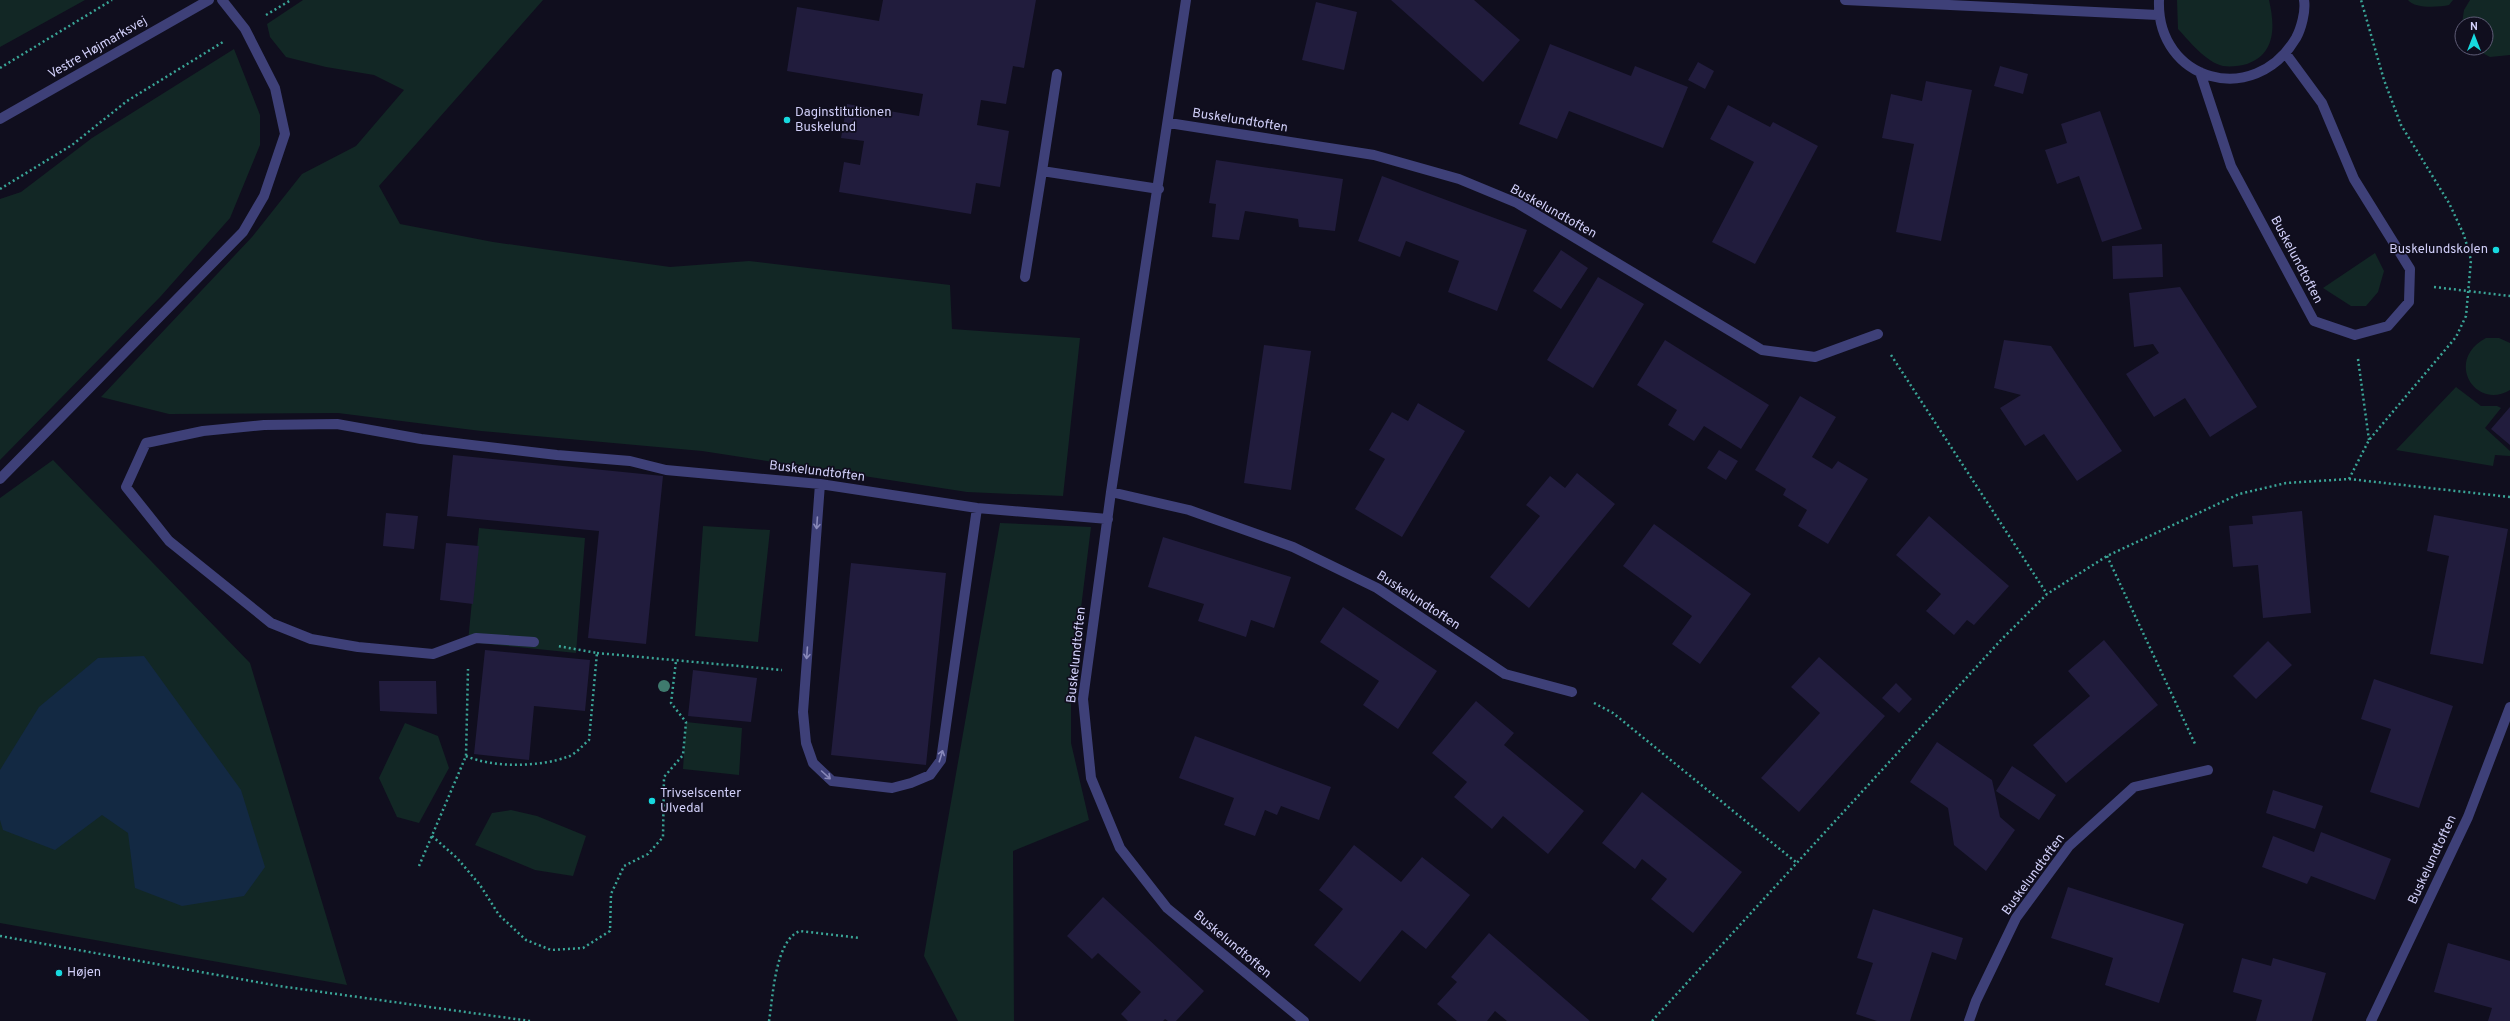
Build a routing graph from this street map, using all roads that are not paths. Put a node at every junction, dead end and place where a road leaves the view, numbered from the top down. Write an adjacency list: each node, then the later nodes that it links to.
1 (209, 0): 11 (street, Vestre Højmarksvej)
2 (222, 0): 17 (street)
3 (1186, 0): 12 (street, Buskelundtoften)
4 (1845, 0): 7 (street)
5 (2159, 0): 7 (street)
6 (2304, 0): 8 (street)
7 (2158, 15): 9 (street)
8 (2286, 54): 9 (street); 9 (street, Buskelundtoften)
9 (2200, 72)
10 (1057, 74): 13 (street)
11 (0, 119)
12 (1169, 123): 14 (street, Buskelundtoften); 16 (street, Buskelundtoften)
13 (1042, 171): 14 (street); 15 (street)
14 (1159, 189): 19 (street, Buskelundtoften)
15 (1025, 277)
16 (1878, 334)
17 (0, 479)
18 (820, 484): 20 (street, Buskelundtoften); 20 (street, one-way to 20); 22 (street, Buskelundtoften)
19 (1111, 492): 21 (street, Buskelundtoften); 23 (street, Buskelundtoften)
20 (976, 508): 21 (street, Buskelundtoften)
21 (1108, 519): 26 (street, Buskelundtoften)
22 (534, 642)
23 (1572, 692)
24 (2510, 707): 28 (street, Buskelundtoften)
25 (2208, 770): 27 (street, Buskelundtoften)
26 (1304, 1021)
27 (1969, 1021)
28 (2371, 1021)

